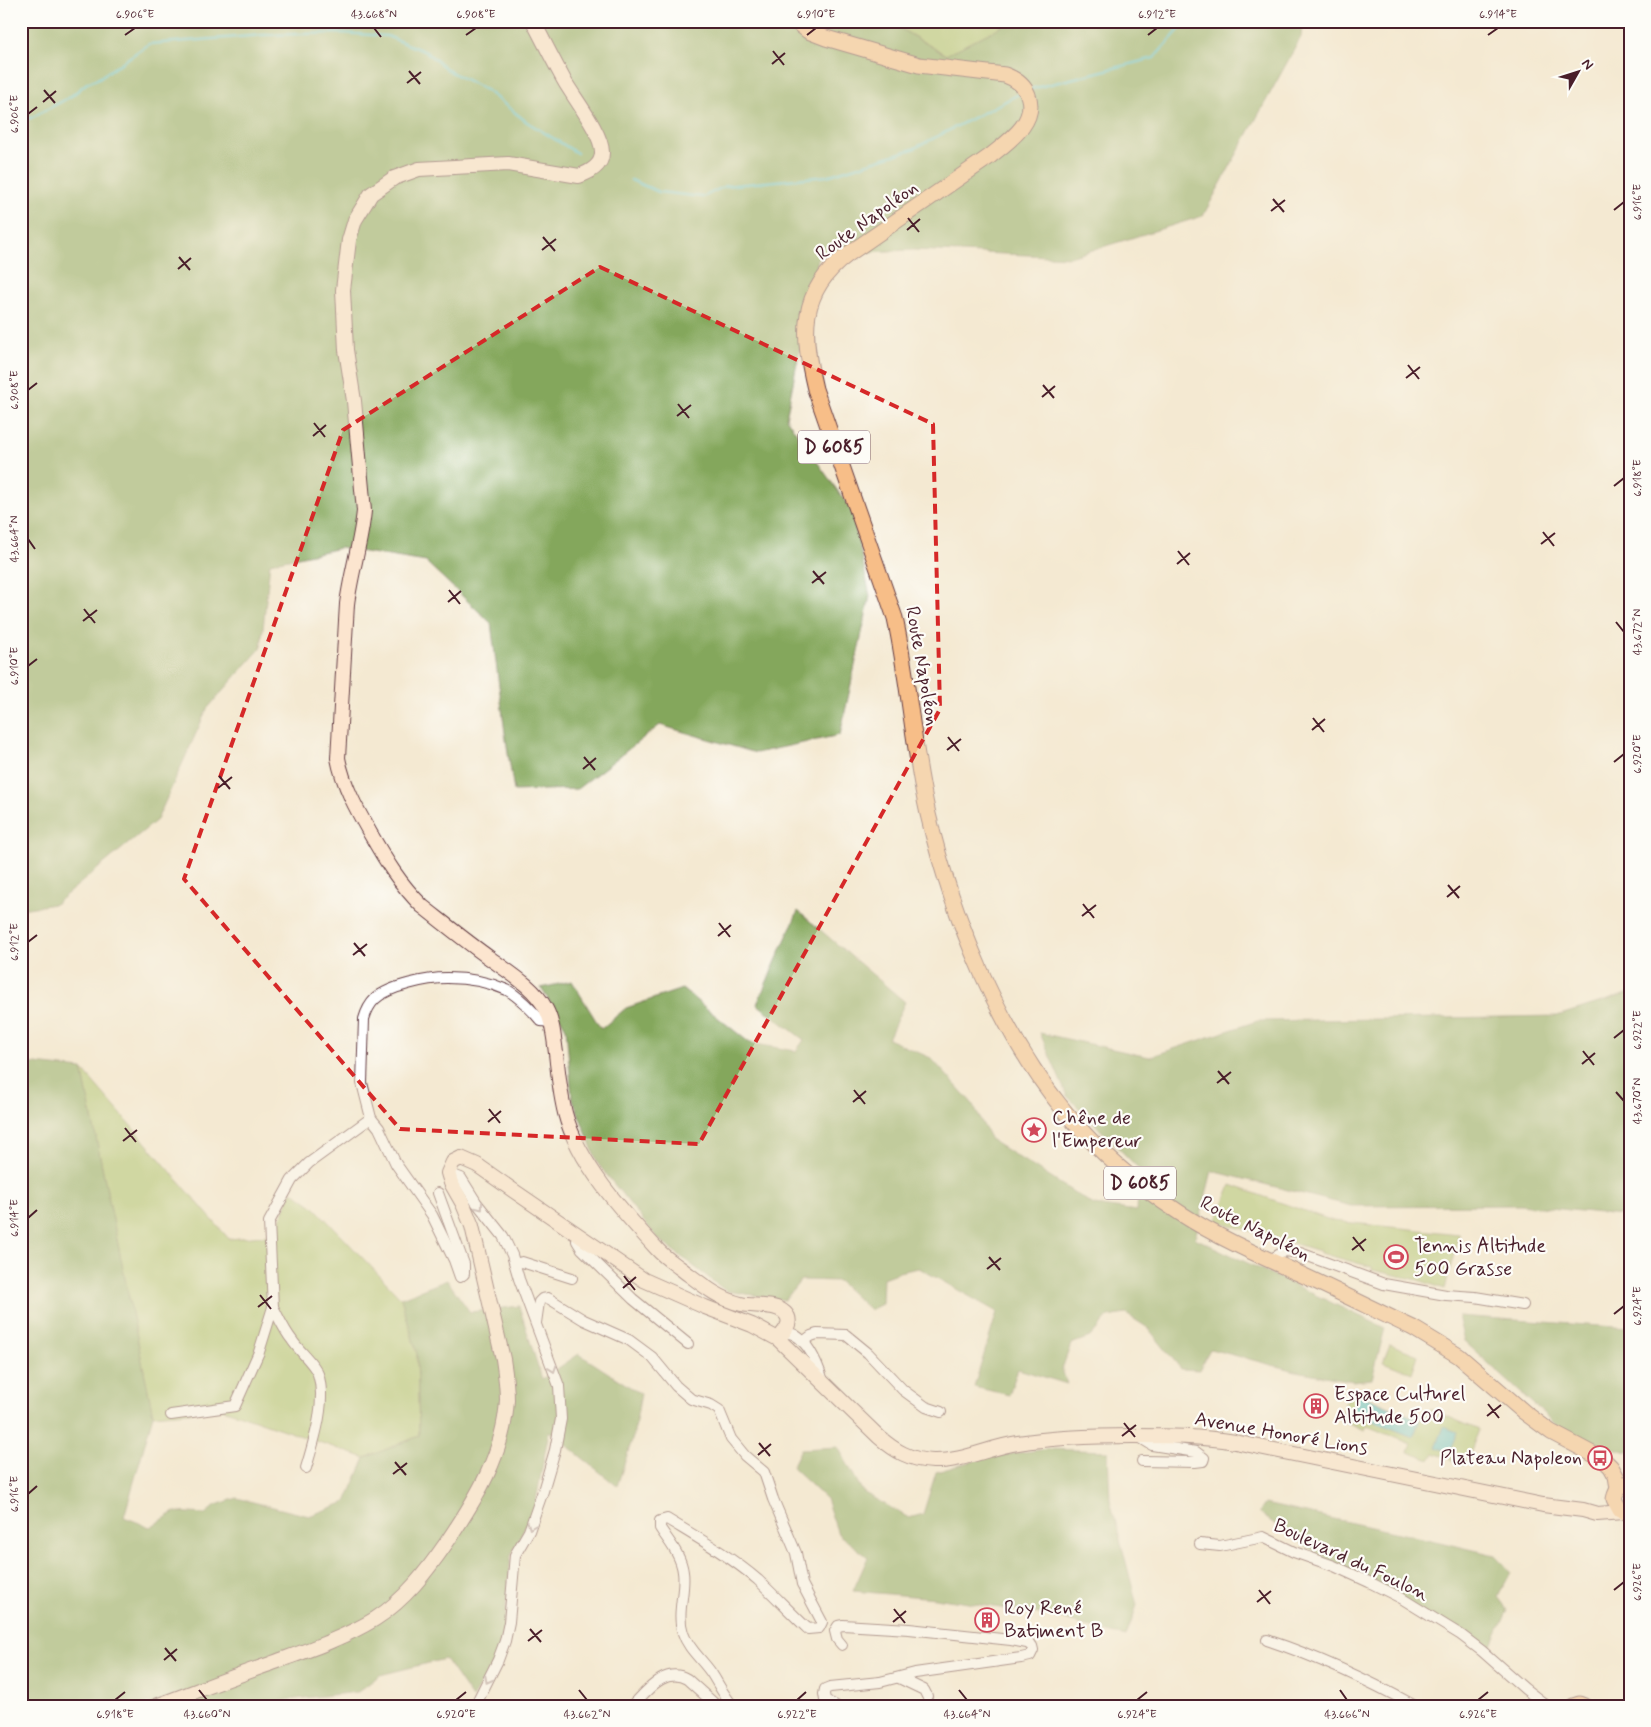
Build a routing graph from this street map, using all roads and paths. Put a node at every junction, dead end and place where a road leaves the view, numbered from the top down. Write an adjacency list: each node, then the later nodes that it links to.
1 (533, 21): 3 (main road)
2 (795, 21): 8 (main road, Route Napoléon / D 6085)
3 (551, 1022): 4 (street); 14 (main road)
4 (371, 1118): 6 (street); 12 (street)
5 (448, 1173): 7 (main road, Avenue Honoré Lions); 9 (street, one-way to 9); 31 (main road)
6 (438, 1193)
7 (580, 1236): 14 (main road, Avenue Honoré Lions); 16 (street)
8 (1270, 1260): 11 (street); 23 (main road, Route Napoléon / D 6085)
9 (515, 1264): 10 (street); 13 (street)
10 (572, 1278)
11 (1523, 1305)
12 (273, 1307): 19 (street); 22 (street)
13 (536, 1323): 32 (street, one-way to 32); 35 (street)
14 (781, 1336): 15 (street); 17 (main road, Avenue Honoré Lions)
15 (803, 1342): 17 (street); 18 (street)
16 (688, 1344)
17 (823, 1382): 20 (main road, Avenue Honoré Lions)
18 (941, 1412)
19 (171, 1415)
20 (1138, 1436): 21 (street); 24 (main road, Avenue Honoré Lions)
21 (1142, 1461)
22 (306, 1468)
23 (1623, 1486): 24 (main road, Avenue Honoré Lions); 25 (main road, Route Napoléon)
24 (1583, 1510): 25 (main road, Avenue Honoré Lions)
25 (1626, 1513)
26 (1200, 1544): 38 (street, Boulevard du Foulon)
27 (1267, 1640): 37 (street)
28 (842, 1645): 29 (street)
29 (899, 1678): 30 (street); 36 (street)
30 (927, 1696)
31 (156, 1706)
32 (475, 1706)
33 (632, 1706): 34 (street)
34 (717, 1706)
35 (733, 1706)
36 (836, 1706)
37 (1415, 1706)
38 (1547, 1706)
39 (1573, 1706): 40 (main road)
40 (1584, 1706)

